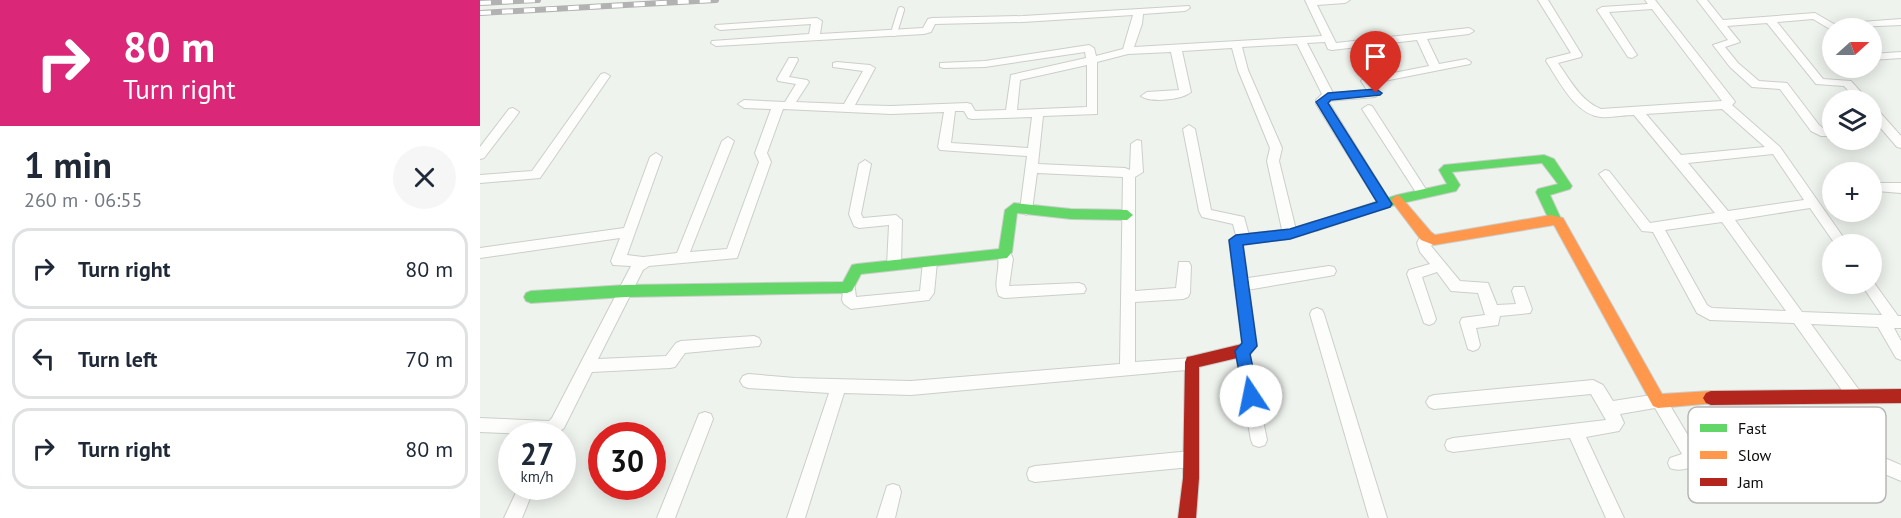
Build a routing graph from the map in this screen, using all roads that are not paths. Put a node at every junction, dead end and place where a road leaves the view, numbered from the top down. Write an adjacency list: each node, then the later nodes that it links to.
1 (1345, 0): 4 (street)
2 (1543, 0): 44 (street)
3 (1702, 0): 11 (street)
4 (1310, 1): 19 (street)
5 (1652, 3): 25 (street); 39 (street)
6 (1185, 8): 8 (street)
7 (901, 10): 16 (lane)
8 (1138, 11): 16 (street); 24 (street)
9 (1769, 19): 10 (street); 11 (street); 35 (street)
10 (1822, 21)
11 (1721, 22): 52 (street)
12 (1901, 22): 13 (street)
13 (1882, 24)
14 (720, 27): 17 (street)
15 (1469, 31): 18 (street)
16 (894, 33): 17 (street)
17 (814, 37): 21 (street)
18 (1420, 37): 19 (street); 33 (street)
19 (1328, 39): 20 (street)
20 (1300, 40): 22 (street); 37 (street)
21 (716, 43)
22 (1236, 45): 23 (street); 79 (street)
23 (1176, 48): 24 (street); 36 (street)
24 (1128, 51): 29 (street)
25 (1632, 55)
26 (1901, 55): 27 (street)
27 (1882, 56)
28 (793, 60): 40 (street)
29 (1092, 60): 32 (street); 46 (street); 47 (street)
30 (1466, 62): 33 (street)
31 (837, 65): 41 (street)
32 (944, 65)
33 (1435, 67): 37 (street)
34 (604, 76): 67 (street)
35 (1854, 90)
36 (1147, 96)
37 (1328, 97): 71 (street)
38 (744, 104): 40 (street)
39 (1725, 105): 44 (street); 58 (street)
40 (783, 106): 41 (street); 85 (street)
41 (848, 108): 42 (street)
42 (950, 108): 47 (street); 59 (street)
43 (1368, 109): 70 (street)
44 (1636, 110): 62 (street)
45 (513, 112): 54 (street)
46 (1038, 114): 47 (street); 59 (street)
47 (1011, 115)
48 (1882, 122): 51 (street)
49 (1189, 129): 81 (street)
50 (1882, 131): 51 (street)
51 (1890, 131): 57 (street)
52 (1822, 132)
53 (480, 135): 54 (street)
54 (496, 135): 60 (street)
55 (728, 141): 85 (street)
56 (1137, 144): 66 (street)
57 (1901, 144)
58 (1776, 150): 62 (street); 72 (street)
59 (1033, 152): 64 (street)
60 (480, 155)
61 (656, 157): 78 (street)
62 (1676, 160): 75 (street)
63 (865, 164): 88 (street)
64 (1031, 168): 66 (street); 73 (street)
65 (1605, 174): 77 (street)
66 (1129, 175): 74 (street)
67 (480, 179)
68 (1882, 188): 69 (street)
69 (1901, 188)
70 (1423, 194): 71 (street); 76 (street)
71 (1391, 202): 79 (street); 82 (street)
72 (1814, 203): 75 (street); 80 (street)
73 (1026, 210): 74 (street); 84 (street)
74 (1127, 215): 99 (street)
75 (1726, 217): 77 (street); 102 (street)
76 (1556, 221): 82 (street); 116 (street)
77 (1657, 227): 102 (street)
78 (629, 232): 83 (street); 87 (street)
79 (1290, 234): 81 (street)
80 (1835, 234)
81 (1243, 239): 92 (street)
82 (1430, 239): 90 (street)
83 (480, 253)
84 (1004, 253): 86 (street); 94 (street)
85 (681, 259): 87 (street)
86 (930, 262): 88 (street); 93 (street)
87 (641, 263): 95 (street)
88 (894, 265): 93 (street)
89 (1184, 266): 99 (street)
90 (1440, 267): 100 (street); 103 (street)
91 (1329, 271): 92 (street)
92 (1241, 285): 107 (street)
93 (849, 286): 95 (street)
94 (1079, 289)
95 (625, 291): 98 (street); 110 (street)
96 (1519, 291): 100 (street)
97 (1874, 294): 104 (street)
98 (531, 297)
99 (1127, 297): 111 (street)
100 (1492, 311): 106 (street)
101 (1317, 314): 140 (street)
102 (1799, 318): 104 (street); 114 (street)
103 (1429, 319)
104 (1892, 322): 108 (street)
105 (754, 342): 110 (street)
106 (1473, 345)
107 (1242, 351): 109 (street); 124 (street)
108 (1901, 354)
109 (1191, 364): 111 (street); 127 (street)
110 (587, 366): 120 (street)
111 (1127, 370): 113 (street)
112 (748, 381): 113 (street)
113 (839, 385): 137 (street)
114 (1854, 395): 115 (street); 116 (street)
115 (1901, 396)
116 (1659, 401): 118 (street); 126 (street)
117 (1434, 402): 118 (street)
118 (1609, 409): 123 (street)
119 (705, 419): 136 (street)
120 (559, 422)
121 (480, 425): 122 (street)
122 (498, 426)
123 (1575, 430): 125 (street); 141 (street)
124 (1259, 440)
125 (1453, 445)
126 (1688, 449)
127 (1191, 459): 132 (street); 139 (street)
128 (1688, 460): 129 (street)
129 (1676, 463)
130 (1886, 467): 131 (street)
131 (1901, 473)
132 (1035, 474)
133 (893, 492): 138 (street)
134 (521, 500): 135 (street)
135 (513, 518)
136 (666, 518)
137 (796, 518)
138 (886, 518)
139 (1187, 518)
140 (1378, 518)
141 (1615, 518)

